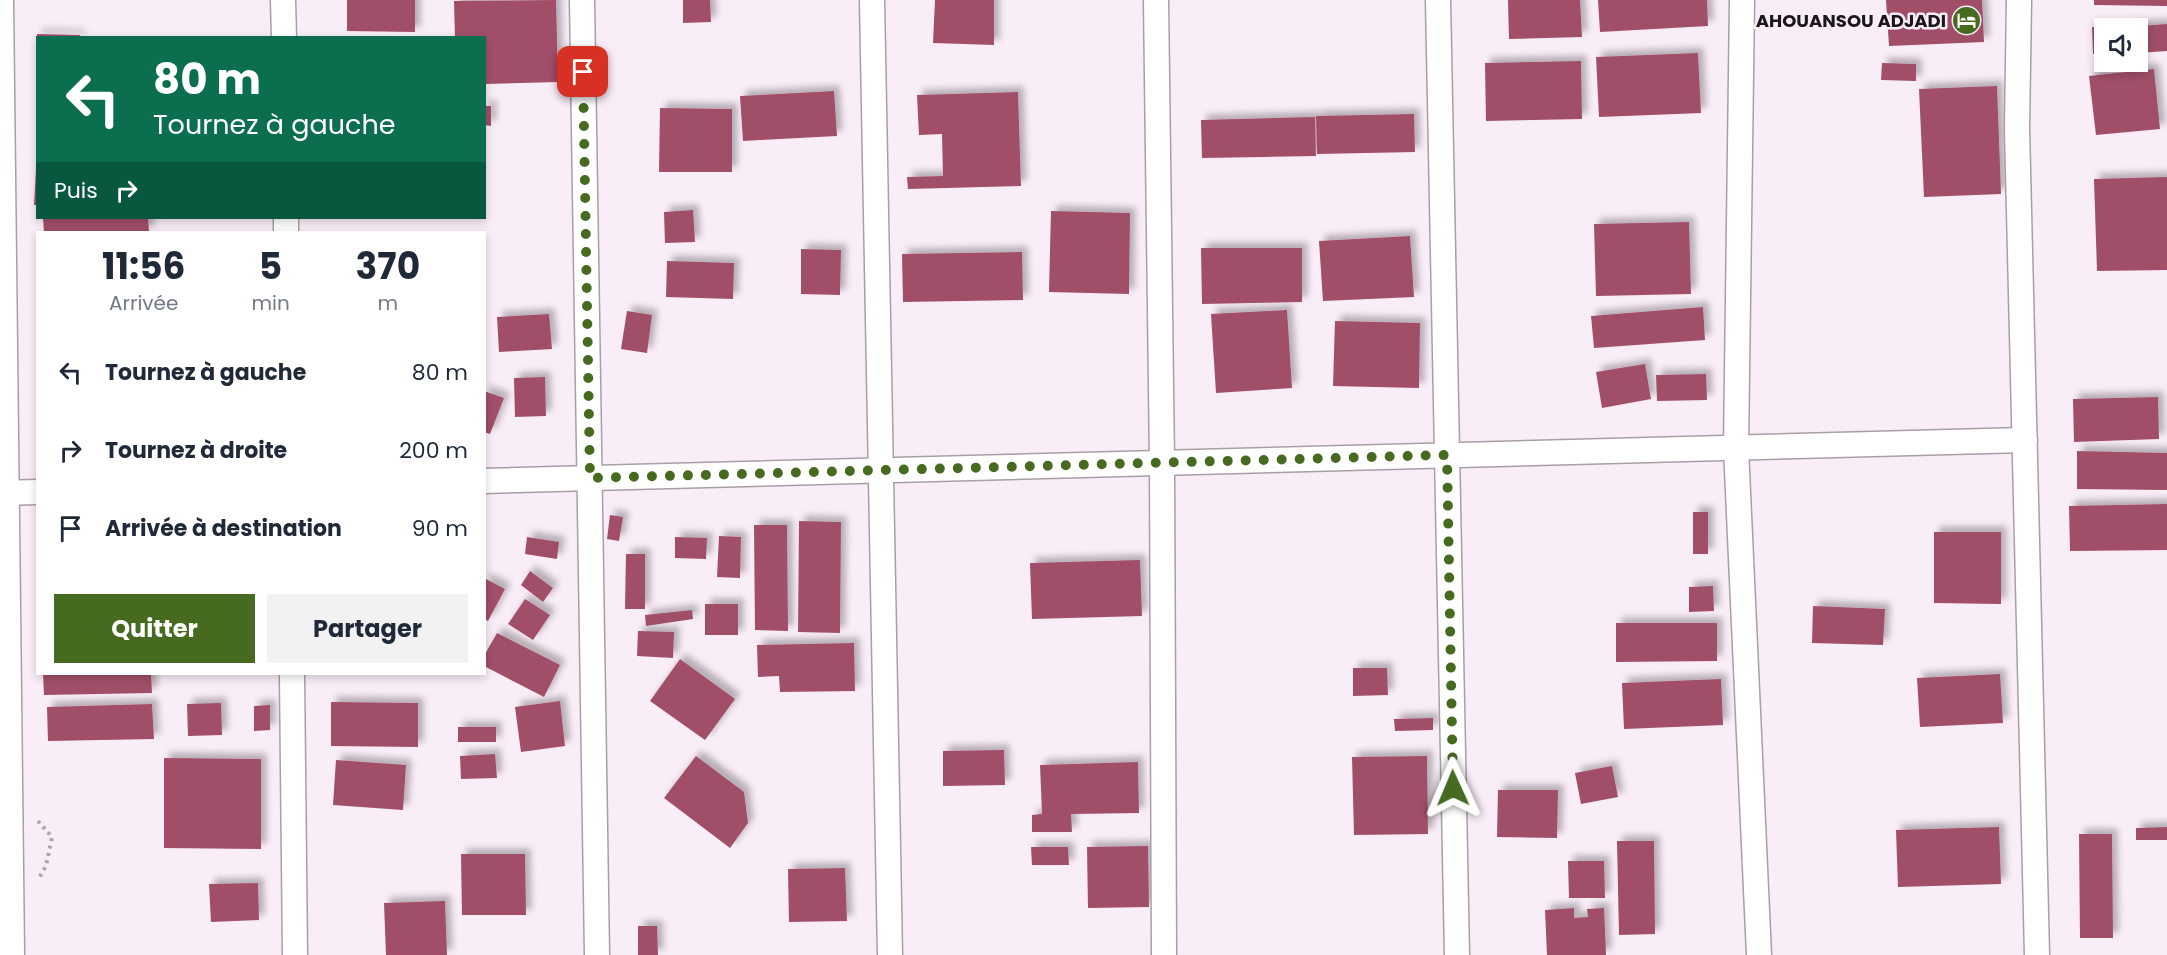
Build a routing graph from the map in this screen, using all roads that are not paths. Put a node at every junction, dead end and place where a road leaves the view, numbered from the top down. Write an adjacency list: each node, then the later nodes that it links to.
1 (1, 0): 18 (street)
2 (284, 0): 9 (street)
3 (582, 0): 15 (street)
4 (872, 0): 14 (street)
5 (1156, 0): 13 (street)
6 (1438, 0): 12 (street)
7 (1742, 0): 11 (street)
8 (2019, 0): 10 (street)
9 (284, 36)
10 (2025, 440): 11 (street); 27 (street)
11 (1736, 448): 12 (street); 26 (street)
12 (1447, 455): 13 (street); 25 (street)
13 (1162, 463): 14 (street); 24 (street)
14 (880, 470): 15 (street); 23 (street)
15 (590, 478): 16 (street); 22 (street)
16 (486, 481)
17 (36, 492): 18 (street)
18 (3, 493): 20 (street)
19 (292, 675): 21 (street)
20 (12, 955)
21 (295, 955)
22 (597, 955)
23 (890, 955)
24 (1164, 955)
25 (1457, 955)
26 (1760, 955)
27 (2037, 955)

